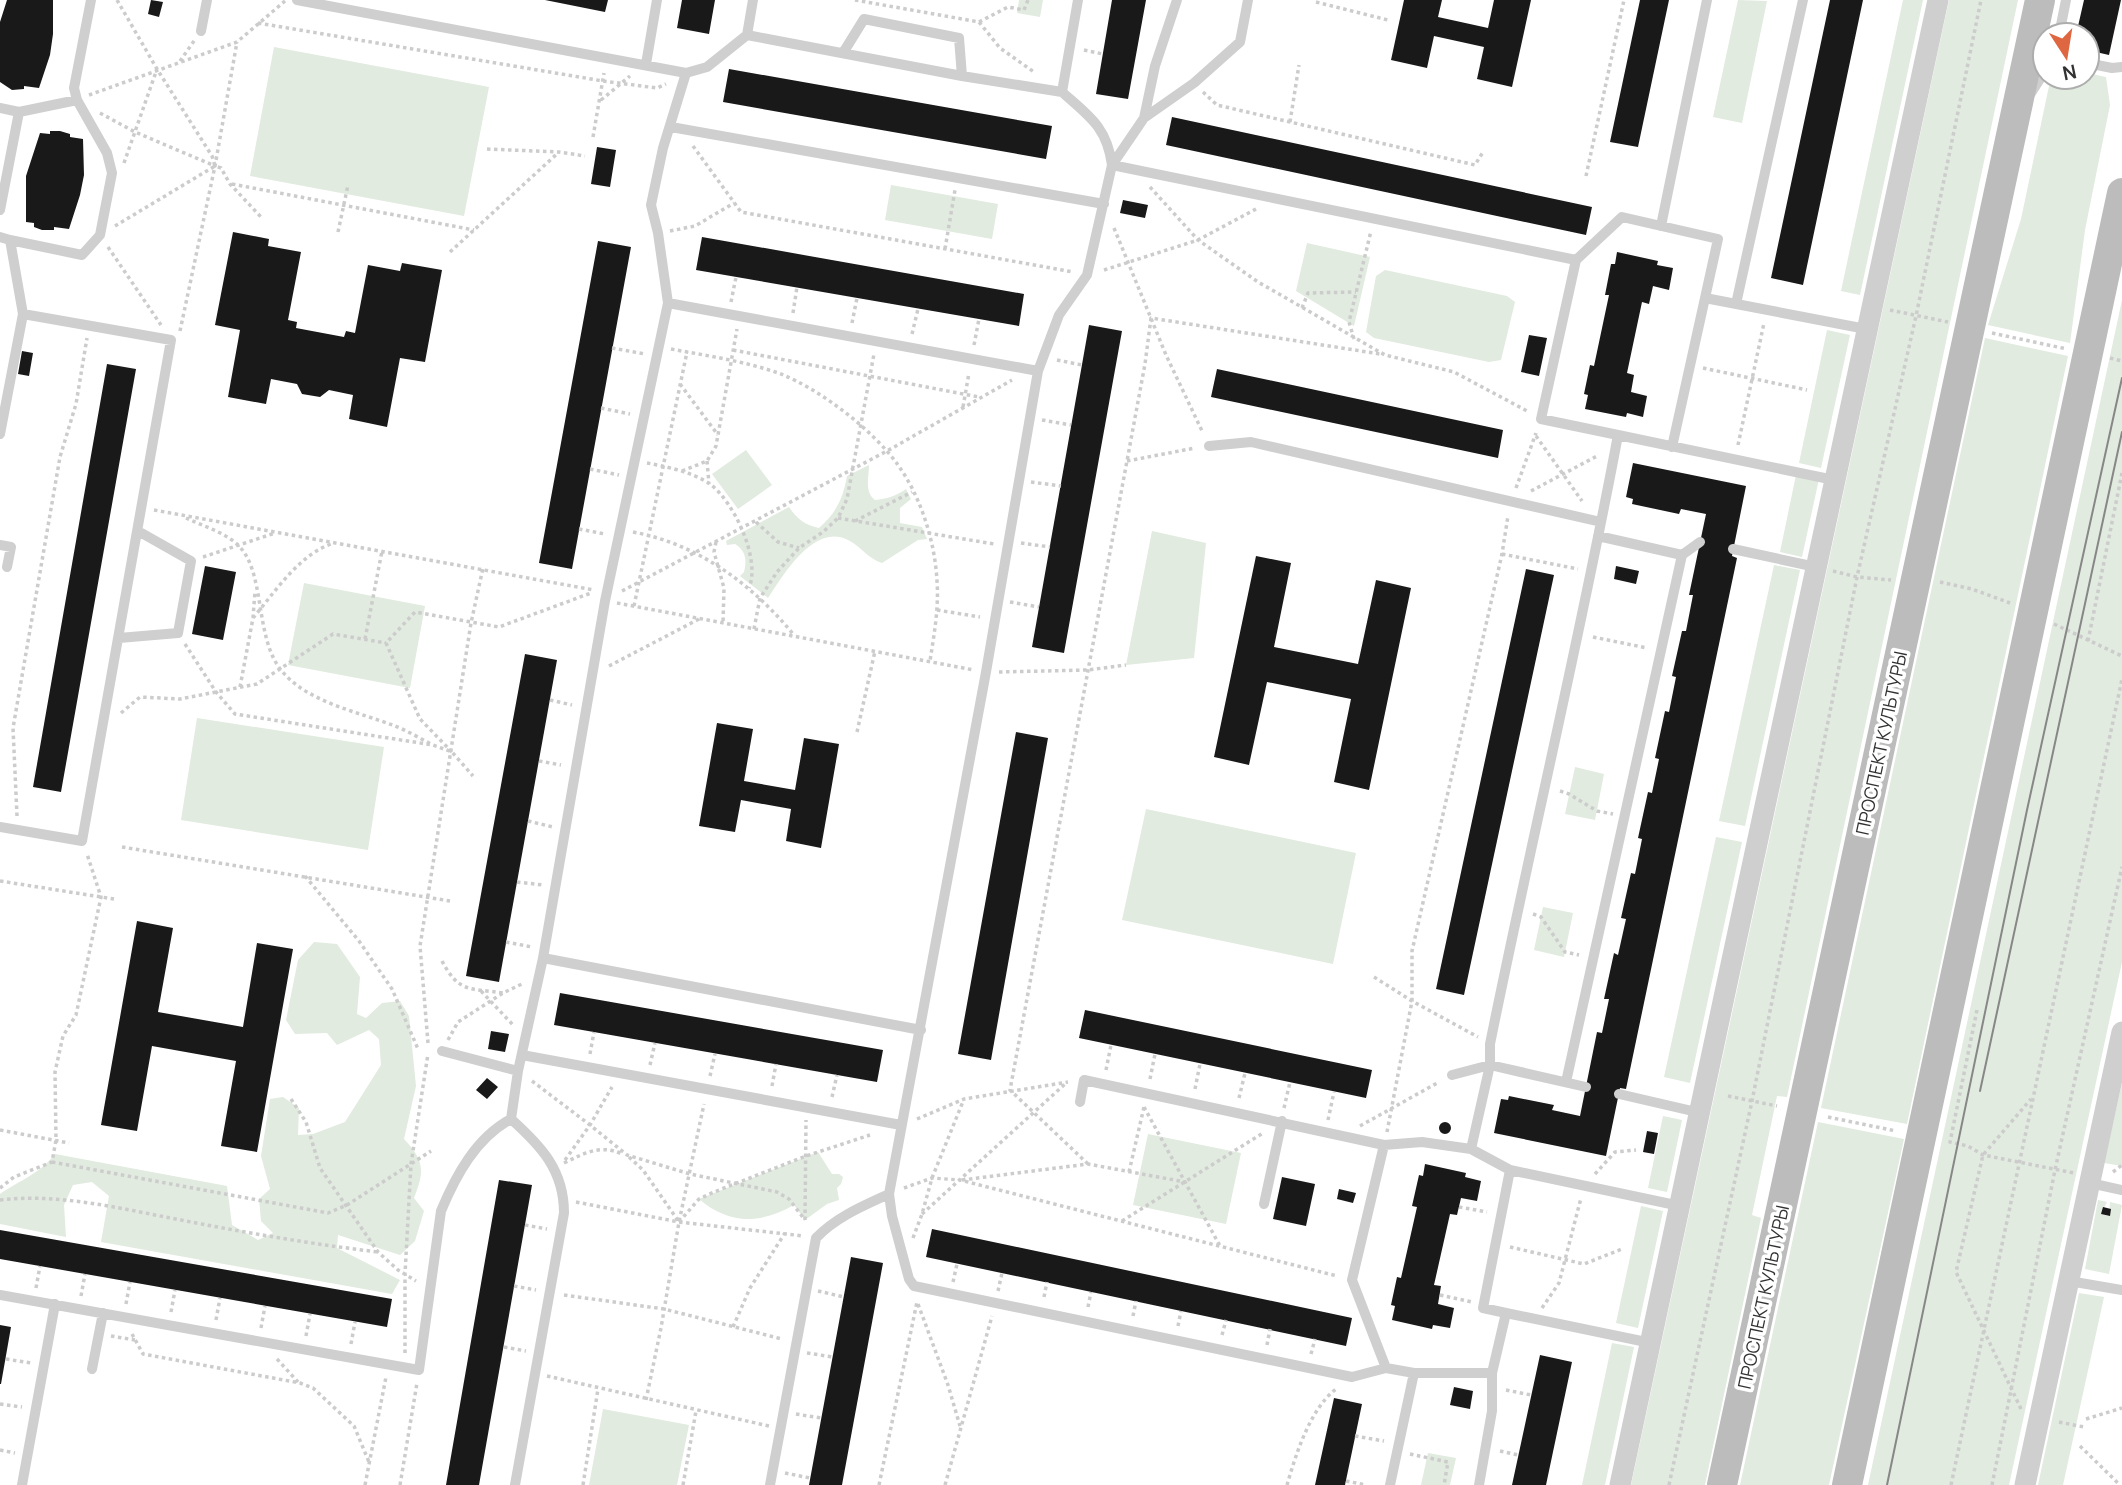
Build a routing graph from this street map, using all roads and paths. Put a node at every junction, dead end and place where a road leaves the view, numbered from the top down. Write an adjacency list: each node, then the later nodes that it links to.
1 (91, 0): 44 (lane)
2 (117, 0): 36 (path)
3 (208, 0): 24 (lane)
4 (286, 0): 22 (path)
5 (298, 0): 30 (lane)
6 (657, 0): 32 (lane)
7 (753, 0): 25 (lane)
8 (1028, 0): 23 (path)
9 (1078, 0): 27 (lane)
10 (1177, 0): 48 (lane)
11 (1248, 0): 40 (lane)
12 (1624, 0): 62 (path)
13 (1707, 0): 74 (lane)
14 (1803, 0): 92 (lane)
15 (1938, 0): 104 (street)
16 (1982, 0): 99 (path)
17 (2040, 0): 49 (main road, ПРОСПЕКТ КУЛЬТУРЫ)
18 (2066, 0): 21 (lane)
19 (1316, 2): 20 (path)
20 (1388, 20)
21 (2062, 21)
22 (258, 23): 26 (path); 39 (path)
23 (979, 23)
24 (201, 31): 31 (path)
25 (747, 35): 28 (lane); 37 (lane)
26 (237, 42): 31 (path); 59 (path)
27 (1070, 47): 29 (path); 43 (lane)
28 (843, 53): 38 (lane); 38 (lane)
29 (1103, 54)
30 (607, 57): 32 (lane); 39 (path)
31 (180, 61): 36 (path)
32 (646, 64): 37 (lane); 41 (path)
33 (1299, 65): 50 (path)
34 (2101, 66): 35 (lane)
35 (2122, 67)
36 (157, 69): 44 (path); 52 (path); 59 (path)
37 (686, 73): 41 (path); 51 (lane)
38 (962, 76): 43 (lane)
39 (603, 81): 41 (path); 45 (path)
40 (1194, 83): 48 (lane); 50 (path)
41 (621, 84): 45 (path)
42 (2032, 91): 49 (lane)
43 (1062, 92): 58 (lane)
44 (77, 100): 47 (lane); 52 (path); 61 (lane)
45 (599, 101): 53 (path)
46 (0, 108): 47 (lane)
47 (19, 112): 71 (lane)
48 (1144, 117): 58 (lane)
49 (2015, 117): 194 (main road, ПРОСПЕКТ КУЛЬТУРЫ)
50 (1290, 122): 56 (path)
51 (676, 128): 63 (lane); 68 (path); 77 (lane)
52 (135, 132): 59 (path); 61 (path)
53 (593, 136)
54 (488, 149): 55 (path)
55 (559, 152): 57 (path); 75 (path)
56 (1483, 152)
57 (585, 156)
58 (1112, 165): 60 (lane); 69 (lane)
59 (215, 166): 64 (path); 78 (path); 108 (path)
60 (1135, 170): 67 (lane); 80 (path)
61 (111, 173): 78 (lane)
62 (1586, 176)
63 (957, 178): 69 (lane); 81 (path)
64 (230, 184): 70 (path); 72 (path)
65 (348, 185): 70 (path)
66 (2122, 193): 205 (main road)
67 (1276, 198): 73 (lane); 80 (path)
68 (734, 203): 77 (path); 81 (path)
69 (1104, 204): 84 (path); 85 (lane)
70 (344, 205): 75 (path); 76 (path)
71 (0, 209)
72 (261, 217)
73 (1374, 219): 83 (lane); 88 (path)
74 (1661, 226): 83 (lane); 90 (lane)
75 (474, 230): 82 (path)
76 (338, 232)
77 (658, 233): 91 (lane)
78 (100, 235): 79 (lane); 108 (path)
79 (5, 239): 97 (lane)
80 (1198, 240): 84 (path); 93 (path)
81 (945, 249): 85 (path)
82 (450, 252)
83 (1576, 260): 132 (lane)
84 (1128, 262): 85 (path); 100 (path)
85 (1087, 275): 117 (lane)
86 (736, 277): 98 (path)
87 (797, 287): 103 (path)
88 (1356, 292): 93 (path); 107 (path)
89 (857, 298): 106 (path)
90 (1704, 298): 92 (lane); 120 (lane)
91 (668, 303): 98 (lane); 114 (lane)
92 (1736, 304): 96 (lane)
93 (1301, 308): 107 (path)
94 (918, 309): 111 (path)
95 (1882, 309): 99 (path)
96 (1767, 310): 104 (lane); 123 (path)
97 (23, 314): 102 (lane); 136 (lane)
98 (734, 316): 103 (lane); 113 (path)
99 (1916, 316): 101 (path); 193 (path)
100 (1151, 318): 116 (path); 140 (path); 146 (path)
101 (1953, 323)
102 (90, 325): 108 (lane); 245 (path)
103 (790, 326): 106 (lane)
104 (1866, 330): 155 (street)
105 (1986, 331): 112 (path)
106 (850, 337): 109 (lane)
107 (1354, 339): 116 (path)
108 (175, 340): 160 (lane)
109 (877, 342): 111 (lane); 122 (path)
110 (612, 348): 114 (path)
111 (909, 348): 121 (lane)
112 (2069, 349)
113 (733, 350): 118 (path); 122 (path)
114 (658, 352): 115 (path); 130 (lane)
115 (687, 352): 118 (path); 124 (path)
116 (1385, 355): 127 (path)
117 (1043, 357): 119 (path); 121 (lane)
118 (731, 359): 135 (path); 137 (path)
119 (1082, 365)
120 (1690, 365): 123 (path); 141 (lane)
121 (1035, 370): 126 (path); 131 (lane)
122 (870, 376): 126 (path); 135 (path)
123 (1752, 378): 125 (path); 143 (path)
124 (680, 384): 137 (path); 147 (path)
125 (1807, 390)
126 (981, 398): 142 (path)
127 (1519, 407): 129 (path); 132 (path)
128 (601, 408): 130 (path)
129 (1524, 416)
130 (644, 417): 144 (lane)
131 (1030, 418): 133 (path); 154 (lane)
132 (1541, 419): 138 (path); 139 (lane)
133 (1071, 425)
134 (1530, 425): 138 (path)
135 (861, 427): 142 (path); 149 (path)
136 (0, 434)
137 (718, 435): 145 (path)
138 (1535, 435): 152 (path); 159 (path)
139 (1616, 441): 141 (lane); 152 (path); 165 (lane)
140 (1209, 446): 146 (path); 159 (lane)
141 (1672, 447): 143 (lane)
142 (887, 451): 149 (path); 158 (path)
143 (1735, 459): 155 (lane)
144 (635, 460): 147 (path); 153 (lane)
145 (707, 461): 150 (path); 156 (path)
146 (1127, 461): 225 (path)
147 (663, 466): 150 (path); 172 (path)
148 (590, 469): 153 (path)
149 (853, 469): 162 (path); 164 (path)
150 (681, 471): 156 (path)
151 (2122, 473): 217 (path)
152 (1563, 475): 159 (path); 165 (path)
153 (632, 477): 170 (lane)
154 (1019, 480): 157 (path); 177 (lane)
155 (1834, 480): 190 (street)
156 (709, 484): 167 (path)
157 (1060, 486)
158 (912, 492): 163 (path); 171 (path)
159 (1511, 502): 165 (lane); 185 (path)
160 (142, 507): 161 (path); 168 (lane)
161 (178, 515): 169 (path); 179 (path)
162 (838, 518): 163 (path); 181 (path)
163 (855, 521): 171 (path)
164 (756, 522): 167 (path); 181 (path)
165 (1601, 522): 173 (lane)
166 (579, 529): 170 (path)
167 (743, 529): 174 (path); 197 (path)
168 (138, 531): 187 (lane); 215 (lane)
169 (276, 532): 176 (path); 179 (path)
170 (619, 533): 172 (path); 200 (lane)
171 (930, 534): 177 (path); 204 (path)
172 (649, 535): 184 (path); 195 (path)
173 (1598, 536): 186 (lane); 192 (lane)
174 (716, 542): 184 (path); 189 (path)
175 (1700, 542): 186 (lane)
176 (336, 543): 183 (path); 203 (path)
177 (1008, 543): 180 (path); 199 (lane)
178 (0, 545): 188 (lane)
179 (239, 546): 187 (path); 196 (path)
180 (1050, 547)
181 (799, 548): 198 (path)
182 (1733, 549): 190 (lane)
183 (382, 551): 191 (path); 216 (path)
184 (694, 553): 189 (path); 195 (path)
185 (1502, 554): 192 (path); 267 (path)
186 (1682, 555): 220 (lane)
187 (191, 561): 212 (lane)
188 (7, 567)
189 (719, 567): 197 (path); 210 (path)
190 (1816, 567): 193 (path); 317 (street)
191 (482, 568): 209 (path); 209 (path)
192 (1591, 572): 213 (lane)
193 (1857, 577): 194 (path); 307 (path)
194 (1916, 582): 205 (path); 472 (main road, ПРОСПЕКТ КУЛЬТУРЫ)
195 (639, 583): 200 (path); 201 (path)
196 (255, 586): 203 (path); 206 (path)
197 (749, 588): 198 (path)
198 (760, 598): 211 (path); 214 (path)
199 (999, 600): 202 (path); 208 (lane)
200 (605, 601): 201 (path); 227 (lane)
201 (634, 606): 207 (path)
202 (1039, 607)
203 (259, 610): 206 (path); 224 (path)
204 (937, 610): 208 (path); 222 (path)
205 (2033, 612): 217 (path); 473 (main road)
206 (253, 618): 229 (path)
207 (700, 618): 210 (path); 227 (path)
208 (995, 619): 226 (lane)
209 (471, 623): 218 (path); 236 (path)
210 (723, 623): 211 (path)
211 (754, 628): 214 (path)
212 (178, 633): 215 (lane); 230 (path)
213 (1577, 633): 220 (path); 240 (lane)
214 (795, 636): 219 (path)
215 (119, 638): 233 (lane)
216 (365, 639): 218 (path); 224 (path)
217 (2088, 641): 221 (path)
218 (386, 643): 236 (path)
219 (875, 651): 222 (path); 234 (path)
220 (1660, 651): 241 (lane)
221 (2122, 656)
222 (930, 661): 226 (path)
223 (1126, 665): 225 (path)
224 (281, 670): 229 (path); 235 (path)
225 (1088, 670): 226 (path); 298 (path)
226 (986, 672): 269 (lane)
227 (592, 675): 232 (lane)
228 (2122, 679): 305 (path)
229 (240, 687): 230 (path)
230 (216, 692): 233 (path); 235 (path)
231 (550, 700): 232 (path)
232 (586, 708): 238 (lane)
233 (103, 727): 246 (lane)
234 (857, 732)
235 (433, 745): 236 (path)
236 (452, 752): 239 (path); 253 (path)
237 (539, 761): 238 (path)
238 (575, 768): 244 (lane)
239 (473, 776)
240 (1544, 788): 241 (path); 257 (lane)
241 (1626, 816): 294 (lane)
242 (528, 821): 244 (path)
243 (0, 827): 245 (lane)
244 (565, 829): 252 (lane)
245 (18, 830): 246 (lane)
246 (82, 841): 254 (path)
247 (122, 847): 249 (path)
248 (2122, 867): 342 (path)
249 (305, 876): 253 (path); 276 (path)
250 (0, 881): 254 (path)
251 (517, 882): 252 (path)
252 (555, 887): 260 (lane)
253 (427, 896): 256 (path); 337 (path)
254 (101, 897): 255 (path); 327 (path)
255 (114, 899)
256 (450, 901)
257 (1517, 909): 259 (path); 274 (lane)
258 (506, 942): 260 (path)
259 (1565, 952)
260 (544, 953): 262 (lane); 269 (lane)
261 (442, 961): 264 (path)
262 (539, 975): 265 (path); 272 (lane)
263 (1374, 977): 267 (path)
264 (480, 989): 265 (path); 266 (path)
265 (503, 993): 266 (path)
266 (491, 1000): 272 (path); 277 (path)
267 (1412, 1001): 274 (path); 313 (path)
268 (1977, 1010): 333 (path)
269 (921, 1030): 322 (lane)
270 (594, 1032): 284 (path)
271 (2122, 1032): 346 (street)
272 (527, 1033): 280 (lane)
273 (655, 1043): 290 (path)
274 (1490, 1044): 283 (lane)
275 (1111, 1045): 295 (path)
276 (418, 1049)
277 (442, 1051): 285 (lane)
278 (715, 1054): 297 (path)
279 (1156, 1054): 300 (path)
280 (522, 1055): 284 (lane); 285 (lane)
281 (776, 1064): 306 (path)
282 (1200, 1064): 309 (path)
283 (1490, 1065): 289 (lane); 294 (lane); 330 (lane)
284 (587, 1067): 286 (lane)
285 (518, 1071): 319 (lane); 321 (path)
286 (620, 1073): 290 (lane); 321 (path)
287 (1245, 1073): 315 (path)
288 (837, 1075): 314 (path)
289 (1452, 1075): 313 (path)
290 (647, 1077): 297 (lane)
291 (1084, 1080): 292 (path); 295 (lane); 308 (lane)
292 (1066, 1082): 298 (path); 316 (path)
293 (1290, 1082): 320 (path)
294 (1566, 1082): 296 (lane)
295 (1103, 1084): 300 (lane)
296 (1586, 1087)
297 (707, 1089): 306 (lane); 344 (path)
298 (1010, 1090): 304 (path); 316 (path)
299 (1334, 1092): 324 (path)
300 (1147, 1093): 309 (lane); 312 (path)
301 (1619, 1094): 317 (lane)
302 (1728, 1096): 307 (path)
303 (290, 1099): 357 (path)
304 (964, 1099): 322 (path); 345 (path)
305 (2031, 1099): 333 (path); 339 (path)
306 (770, 1101): 311 (lane)
307 (1752, 1101): 310 (path); 471 (path)
308 (1080, 1102)
309 (1192, 1102): 315 (lane)
310 (1777, 1106)
311 (806, 1107): 314 (lane); 335 (path)
312 (1144, 1107): 343 (path); 348 (path)
313 (1391, 1108): 326 (path); 329 (path)
314 (828, 1111): 322 (lane)
315 (1236, 1111): 320 (lane)
316 (1033, 1112): 338 (path); 347 (path)
317 (1701, 1113): 358 (street)
318 (1828, 1117): 325 (path)
319 (511, 1119): 340 (lane); 384 (lane)
320 (1282, 1121): 324 (lane); 348 (path); 356 (lane)
321 (590, 1125): 334 (path); 340 (path)
322 (901, 1125): 335 (path); 353 (lane)
323 (0, 1130): 327 (path)
324 (1325, 1131): 326 (lane)
325 (1896, 1131)
326 (1343, 1135): 329 (lane)
327 (56, 1140): 328 (path); 336 (path)
328 (69, 1143)
329 (1384, 1145): 330 (lane); 377 (lane)
330 (1471, 1149): 341 (lane)
331 (1636, 1150): 350 (path)
332 (431, 1151): 337 (path)
333 (1983, 1155): 339 (path); 409 (path)
334 (627, 1156): 340 (path); 344 (path); 364 (path)
335 (806, 1156): 349 (path); 362 (path)
336 (52, 1161): 351 (path); 357 (path)
337 (411, 1164): 357 (path); 376 (path)
338 (1088, 1164): 343 (path); 347 (path)
339 (2019, 1164): 342 (path); 409 (path)
340 (559, 1166): 355 (lane)
341 (1510, 1170): 350 (lane); 361 (lane)
342 (2055, 1170): 346 (path); 433 (path)
343 (1129, 1172): 348 (path)
344 (690, 1174): 349 (path); 364 (path)
345 (932, 1178): 347 (path); 353 (path); 360 (path)
346 (2083, 1178): 352 (lane); 378 (street)
347 (960, 1180): 360 (path); 363 (path)
348 (1185, 1182): 363 (path); 369 (path)
349 (736, 1184): 362 (path); 364 (path)
350 (1584, 1185): 358 (lane); 373 (path)
351 (0, 1188)
352 (2122, 1190)
353 (889, 1194): 372 (lane); 382 (lane)
354 (0, 1200): 371 (path)
355 (564, 1200): 364 (path); 366 (lane)
356 (1264, 1204)
357 (347, 1205): 371 (path)
358 (1680, 1206): 412 (street)
359 (1459, 1207): 361 (path)
360 (922, 1214): 372 (path)
361 (1501, 1215): 368 (lane)
362 (805, 1220): 367 (path)
363 (1122, 1221): 369 (path)
364 (679, 1222): 367 (path); 398 (path)
365 (525, 1225): 366 (path)
366 (561, 1231): 386 (lane)
367 (785, 1233): 406 (path)
368 (1495, 1244): 373 (path); 397 (lane)
369 (1220, 1246): 377 (path)
370 (1622, 1249): 373 (path)
371 (378, 1252): 376 (path)
372 (904, 1259): 381 (lane)
373 (1564, 1261): 403 (path)
374 (40, 1266): 391 (path)
375 (85, 1274): 396 (path)
376 (405, 1274): 384 (path); 422 (path)
377 (1352, 1280): 423 (lane)
378 (2069, 1281): 385 (lane); 442 (street)
379 (130, 1282): 402 (path)
380 (514, 1286): 386 (path)
381 (920, 1286): 392 (path); 393 (lane)
382 (808, 1288): 389 (path); 414 (lane)
383 (175, 1290): 405 (path)
384 (432, 1290): 425 (lane)
385 (2122, 1290)
386 (550, 1293): 398 (path); 416 (lane)
387 (0, 1295): 391 (lane)
388 (1440, 1295): 397 (path)
389 (844, 1297)
390 (220, 1298): 408 (path)
391 (34, 1300): 394 (lane)
392 (917, 1302): 444 (path); 463 (path)
393 (995, 1303): 429 (lane); 444 (path)
394 (55, 1304): 396 (lane); 420 (lane)
395 (265, 1306): 411 (path)
396 (79, 1308): 399 (lane)
397 (1483, 1308): 400 (lane)
398 (664, 1309): 406 (path); 435 (path)
399 (103, 1312): 402 (lane); 407 (lane)
400 (1506, 1313): 403 (lane); 428 (lane)
401 (310, 1314): 415 (path)
402 (123, 1316): 405 (lane); 410 (path)
403 (1535, 1319): 412 (lane)
404 (355, 1321): 417 (path)
405 (169, 1325): 408 (lane)
406 (733, 1327): 414 (path)
407 (99, 1333): 410 (path); 424 (lane)
408 (214, 1333): 411 (lane)
409 (1984, 1336): 433 (path); 474 (path)
410 (135, 1340): 430 (path)
411 (258, 1341): 415 (lane); 430 (path)
412 (1650, 1343): 470 (street)
413 (504, 1347): 416 (path)
414 (797, 1347): 418 (path); 440 (lane)
415 (304, 1349): 417 (lane)
416 (540, 1353): 426 (lane)
417 (349, 1357): 421 (lane)
418 (832, 1357)
419 (6, 1359): 420 (path)
420 (44, 1365): 438 (lane)
421 (389, 1365): 422 (lane); 452 (path)
422 (404, 1368): 425 (lane)
423 (1386, 1368): 427 (lane); 429 (lane)
424 (92, 1369)
425 (419, 1370): 458 (path)
426 (536, 1373): 432 (path); 459 (lane)
427 (1415, 1373): 428 (lane); 449 (lane)
428 (1492, 1373): 431 (lane)
429 (1352, 1377): 465 (path)
430 (300, 1383): 452 (path)
431 (1492, 1387): 434 (path); 450 (lane)
432 (598, 1388): 435 (path); 460 (path)
433 (2012, 1391): 442 (path); 475 (path)
434 (1531, 1395)
435 (646, 1400): 439 (path)
436 (0, 1404): 438 (path)
437 (2122, 1408): 443 (path)
438 (36, 1410): 456 (lane)
439 (696, 1411): 445 (path); 461 (path)
440 (784, 1412): 441 (path); 445 (lane)
441 (821, 1418)
442 (2039, 1419): 446 (path); 476 (street)
443 (2086, 1419)
444 (960, 1426): 464 (path)
445 (781, 1427): 453 (lane)
446 (2084, 1427)
447 (1355, 1436): 449 (path)
448 (2080, 1446): 477 (path)
449 (1398, 1448): 467 (lane); 468 (path)
450 (1486, 1448): 451 (path); 469 (lane)
451 (1518, 1455)
452 (369, 1462): 457 (path)
453 (773, 1470): 454 (path); 462 (lane)
454 (810, 1478)
455 (1346, 1481): 466 (path)
456 (22, 1485)
457 (365, 1485)
458 (400, 1485)
459 (515, 1485)
460 (583, 1485)
461 (683, 1485)
462 (770, 1485)
463 (879, 1485)
464 (945, 1485)
465 (1287, 1485)
466 (1366, 1485)
467 (1390, 1485)
468 (1444, 1485)
469 (1479, 1485)
470 (1620, 1485)
471 (1669, 1485)
472 (1722, 1485)
473 (1847, 1485)
474 (1951, 1485)
475 (1992, 1485)
476 (2025, 1485)
477 (2120, 1485)

